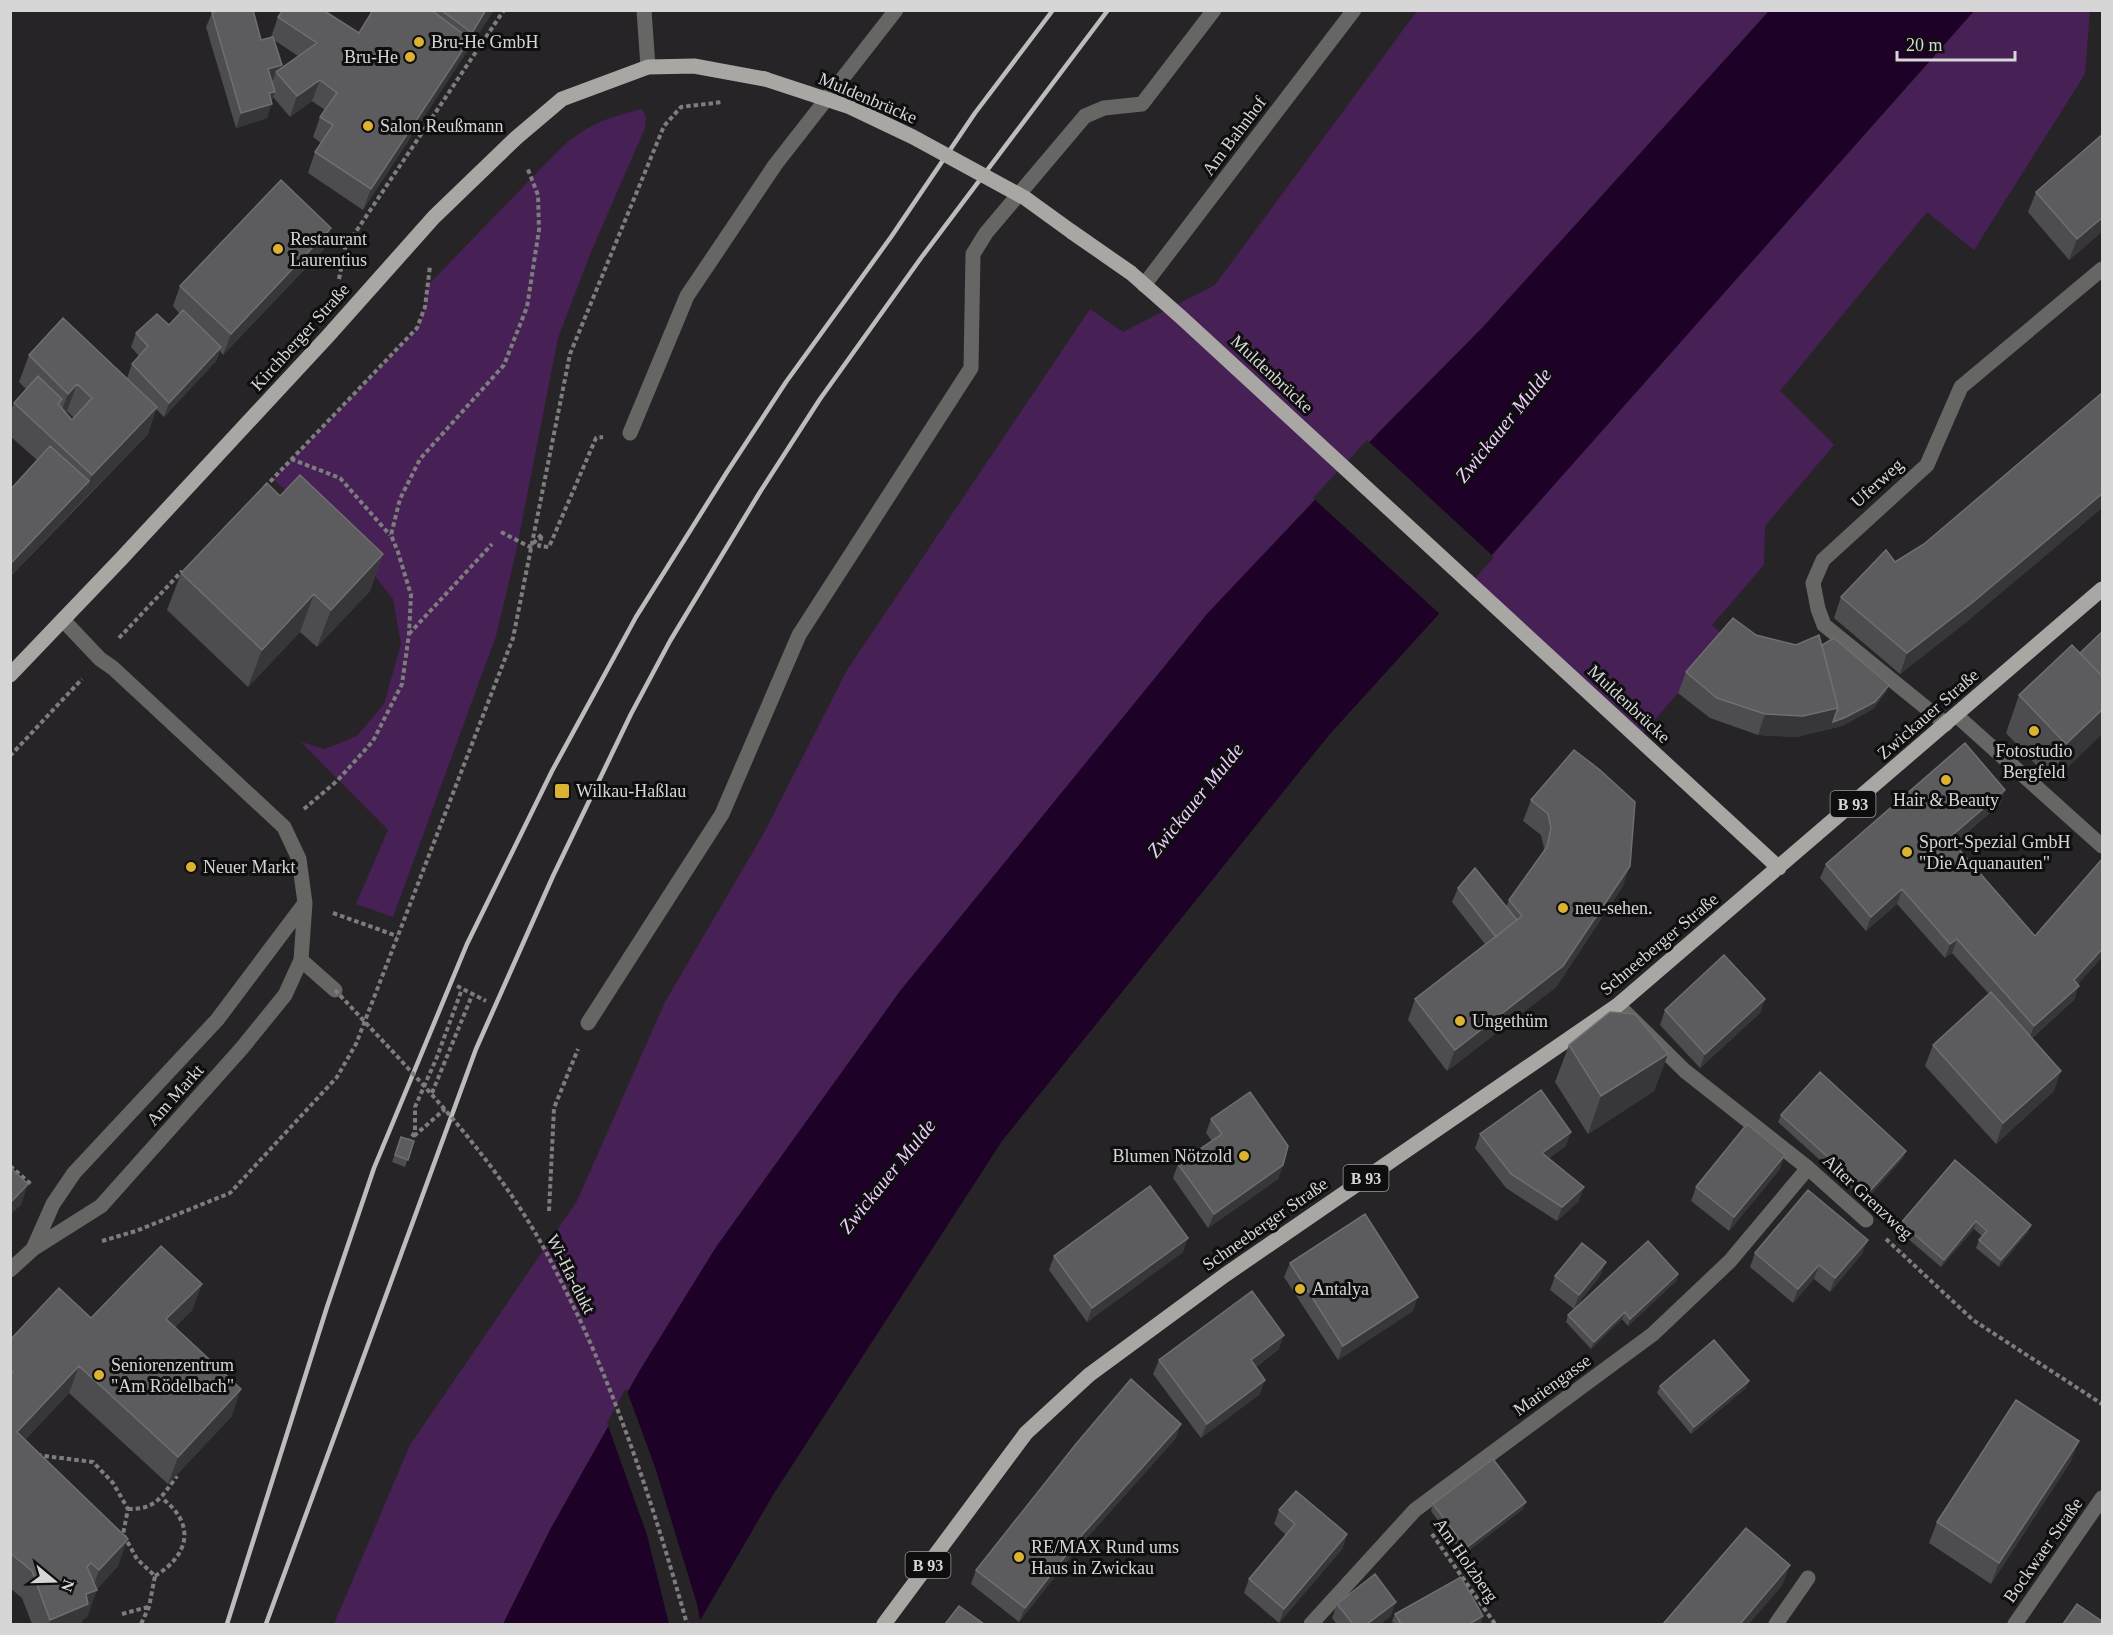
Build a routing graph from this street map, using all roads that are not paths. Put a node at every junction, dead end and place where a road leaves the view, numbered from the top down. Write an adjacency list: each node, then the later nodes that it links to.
1 (644, 10): 5 (street)
2 (896, 10): 8 (street)
3 (1214, 10): 19 (street)
4 (1354, 10): 7 (street, Am Bahnhof)
5 (648, 67): 7 (main road, Muldenbrücke, bridge); 10 (main road, Kirchberger Straße)
6 (2103, 269): 12 (street, Uferweg)
7 (1144, 285): 14 (main road, Muldenbrücke)
8 (630, 433)
9 (2103, 589): 12 (main road, Zwickauer Straße / B 93)
10 (63, 620): 11 (main road, Kirchberger Straße); 15 (street, Am Markt)
11 (12, 670)
12 (1951, 719): 13 (street, Uferweg); 14 (main road, Zwickauer Straße / B 93)
13 (2103, 846)
14 (1779, 868): 18 (main road, Schneeberger Straße / B 93)
15 (305, 903): 16 (street, Am Markt); 22 (street)
16 (301, 960): 17 (street); 22 (street, Am Markt)
17 (335, 990)
18 (1618, 1005): 20 (street, Alter Grenzweg); 26 (main road, Schneeberger Straße / B 93)
19 (588, 1023)
20 (1808, 1168): 21 (street, Alter Grenzweg); 27 (street, Mariengasse)
21 (1866, 1220)
22 (33, 1249): 23 (street, Am Markt)
23 (10, 1270)
24 (2103, 1498): 29 (street, Bockwaer Straße)
25 (1808, 1578): 28 (street)
26 (884, 1624)
27 (1311, 1624)
28 (1776, 1624)
29 (2015, 1624)

